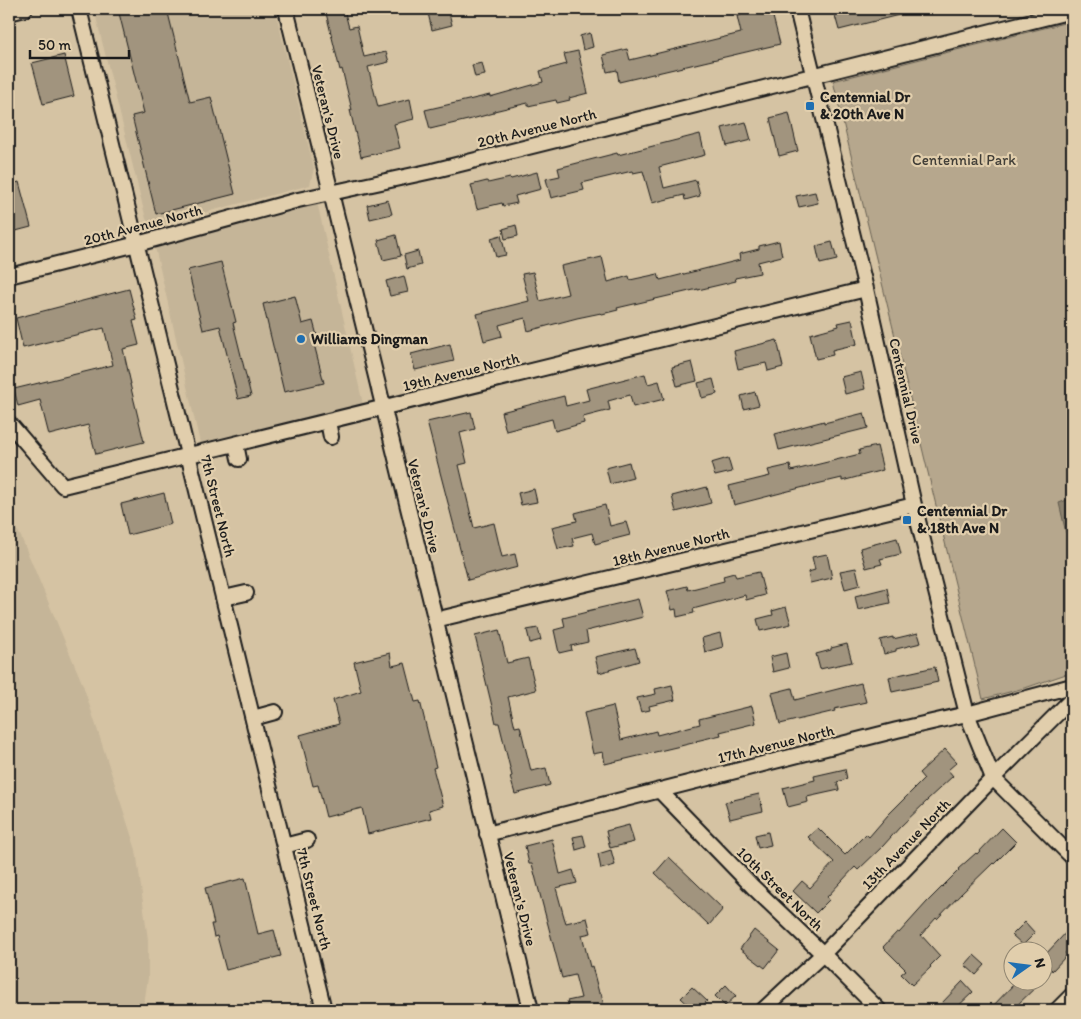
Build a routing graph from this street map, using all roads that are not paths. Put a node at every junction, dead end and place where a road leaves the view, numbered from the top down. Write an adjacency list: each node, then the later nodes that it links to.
1 (25, 9): 6 (street)
2 (79, 9): 9 (street, 7th Street North)
3 (286, 9): 8 (street, Veteran's Drive)
4 (797, 9): 7 (street, Centennial Drive)
5 (1072, 11): 7 (street, 20th Avenue North)
6 (9, 12)
7 (813, 76): 8 (street, 20th Avenue North); 11 (street, Centennial Drive)
8 (331, 192): 9 (street, 20th Avenue North); 12 (street, Veteran's Drive)
9 (137, 244): 10 (street, 20th Avenue North); 17 (street, 7th Street North)
10 (9, 276)
11 (866, 289): 12 (street, 19th Avenue North); 19 (street, Centennial Drive)
12 (383, 408): 13 (street, 19th Avenue North); 22 (street, Veteran's Drive)
13 (328, 421): 15 (street); 16 (street, 19th Avenue North)
14 (9, 423): 17 (street, 19th Avenue North)
15 (331, 437)
16 (236, 444): 17 (street, 19th Avenue North); 18 (street)
17 (189, 456): 21 (street, 7th Street North)
18 (240, 459)
19 (914, 505): 22 (street, 18th Avenue North); 26 (street, Centennial Drive)
20 (246, 593): 21 (street)
21 (224, 598): 27 (street, 7th Street North)
22 (435, 620): 30 (street, Veteran's Drive)
23 (1072, 686): 26 (street, 17th Avenue North)
24 (1072, 699): 28 (street, 13th Avenue North)
25 (275, 712): 27 (street)
26 (967, 714): 28 (street, Centennial Drive); 29 (street, 17th Avenue North)
27 (253, 718): 32 (street, 7th Street North)
28 (993, 778): 33 (street); 34 (street, 13th Avenue North)
29 (659, 790): 30 (street, 17th Avenue North); 34 (street, 10th Street North)
30 (487, 834): 37 (street, Veteran's Drive)
31 (307, 840): 32 (street)
32 (284, 846): 36 (street, 7th Street North)
33 (1072, 857)
34 (823, 954): 38 (street, 13th Avenue North); 39 (street, 10th Street North)
35 (1072, 995): 40 (street)
36 (324, 1010)
37 (531, 1010)
38 (763, 1010)
39 (879, 1010)
40 (1057, 1010)

